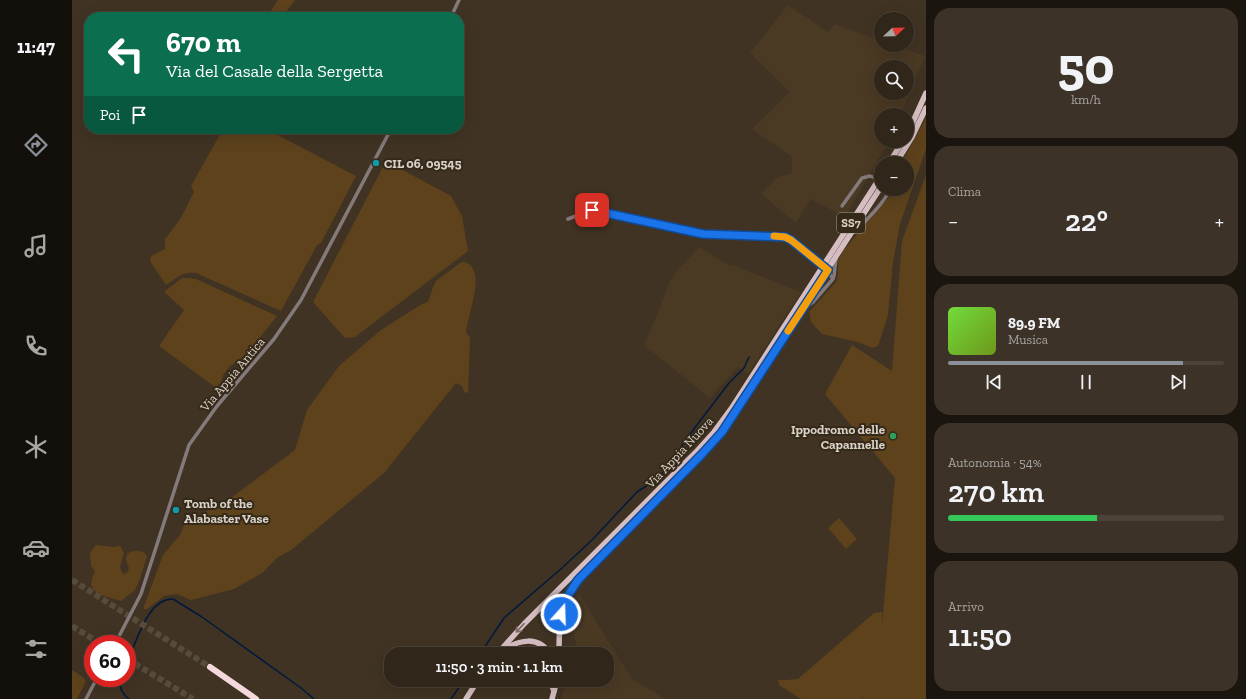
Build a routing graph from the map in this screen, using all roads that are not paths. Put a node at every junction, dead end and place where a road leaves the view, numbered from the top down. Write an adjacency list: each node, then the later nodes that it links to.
1 (460, 0): 2 (street)
2 (453, 12)
3 (926, 92): 5 (main road)
4 (926, 108): 7 (main road)
5 (914, 119)
6 (388, 134): 19 (street, Via Appia Antica)
7 (900, 156)
8 (874, 177): 12 (street)
9 (874, 189): 16 (main road, Via Appia Nuova / SS7)
10 (875, 196): 14 (main road, Via Appia Nuova / SS7)
11 (887, 196): 14 (street)
12 (842, 206)
13 (568, 219): 16 (street)
14 (850, 235): 15 (main road, Via Appia Nuova / SS7)
15 (836, 257): 16 (main road, Via Appia Nuova / SS7); 17 (street)
16 (825, 268): 17 (street); 18 (main road, Via Appia Nuova / SS7); 20 (main road, Via Appia Nuova / SS7, one-way to 20)
17 (833, 279): 18 (street)
18 (803, 309): 23 (main road, Via Appia Nuova / SS7)
19 (120, 635)
20 (503, 647)
21 (508, 647): 22 (main road)
22 (544, 647)
23 (559, 647)
24 (210, 667): 31 (highway)
25 (92, 687): 30 (street)
26 (474, 687): 32 (main road)
27 (552, 687): 29 (main road)
28 (555, 687): 29 (main road)
29 (554, 691): 33 (main road)
30 (86, 699)
31 (256, 699)
32 (466, 699)
33 (552, 699)

